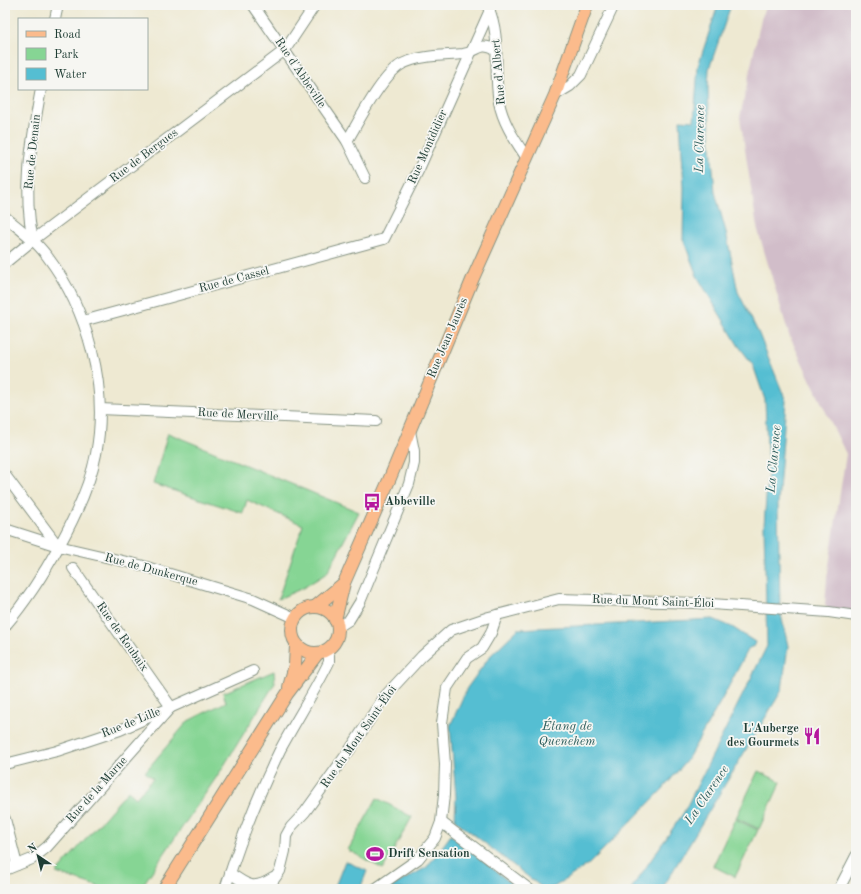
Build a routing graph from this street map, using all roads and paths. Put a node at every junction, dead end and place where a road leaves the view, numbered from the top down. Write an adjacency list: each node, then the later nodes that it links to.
1 (58, 5): 7 (street)
2 (253, 5): 8 (street, Rue d'Abbeville)
3 (316, 5): 8 (street, Rue de Bergues)
4 (587, 5): 12 (main road, Rue Jean Jaurès)
5 (614, 5): 12 (street)
6 (488, 8): 9 (street, Rue d'Albert); 10 (street, Rue Montdidier)
7 (55, 18)
8 (285, 50): 13 (street, Rue d'Abbeville); 18 (street, Rue de Bergues)
9 (496, 50): 10 (street); 14 (street, Rue d'Albert)
10 (469, 53): 13 (street); 17 (street, Rue Montdidier)
11 (41, 90): 18 (street, Rue de Denain)
12 (555, 95): 14 (main road, Rue Jean Jaurès)
13 (347, 141): 15 (street, Rue d'Abbeville)
14 (526, 157): 23 (main road, Rue Jean Jaurès)
15 (365, 178)
16 (5, 217): 18 (street)
17 (384, 239): 20 (street, Rue de Cassel)
18 (33, 240): 19 (street, Rue de Bergues); 20 (street)
19 (5, 263)
20 (83, 321): 21 (street)
21 (100, 409): 22 (street, Rue de Merville); 26 (street)
22 (376, 421)
23 (410, 431): 28 (main road, Rue Jean Jaurès); 33 (street)
24 (5, 475): 26 (street)
25 (5, 529): 26 (street, Rue de Dunkerque)
26 (58, 546): 32 (street, Rue de Dunkerque); 34 (street)
27 (73, 568): 39 (street, Rue de Roubaix)
28 (344, 583): 29 (main road, Rue Jean Jaurès); 33 (main road, Rue Jean Jaurès)
29 (315, 607): 32 (main road); 33 (main road)
30 (497, 615): 31 (street, Rue du Mont Saint-Éloi); 42 (street); 47 (street, Rue du Mont Saint-Éloi)
31 (856, 616)
32 (295, 618): 35 (main road)
33 (336, 623): 36 (main road)
34 (5, 626)
35 (296, 645): 36 (main road); 38 (main road)
36 (322, 652): 38 (main road); 46 (street)
37 (254, 671): 39 (street, Rue de Lille)
38 (287, 694): 48 (main road)
39 (171, 707): 40 (street, Rue de Lille); 44 (street, Rue de la Marne)
40 (5, 764)
41 (5, 819): 44 (street)
42 (441, 822): 51 (street); 52 (street)
43 (856, 856): 53 (street)
44 (17, 865): 45 (street, Rue de la Marne)
45 (5, 870)
46 (230, 873): 47 (street); 49 (street)
47 (277, 876): 50 (street, Rue du Mont Saint-Éloi)
48 (164, 889)
49 (225, 889)
50 (268, 889)
51 (375, 889)
52 (529, 889)
53 (839, 889)

